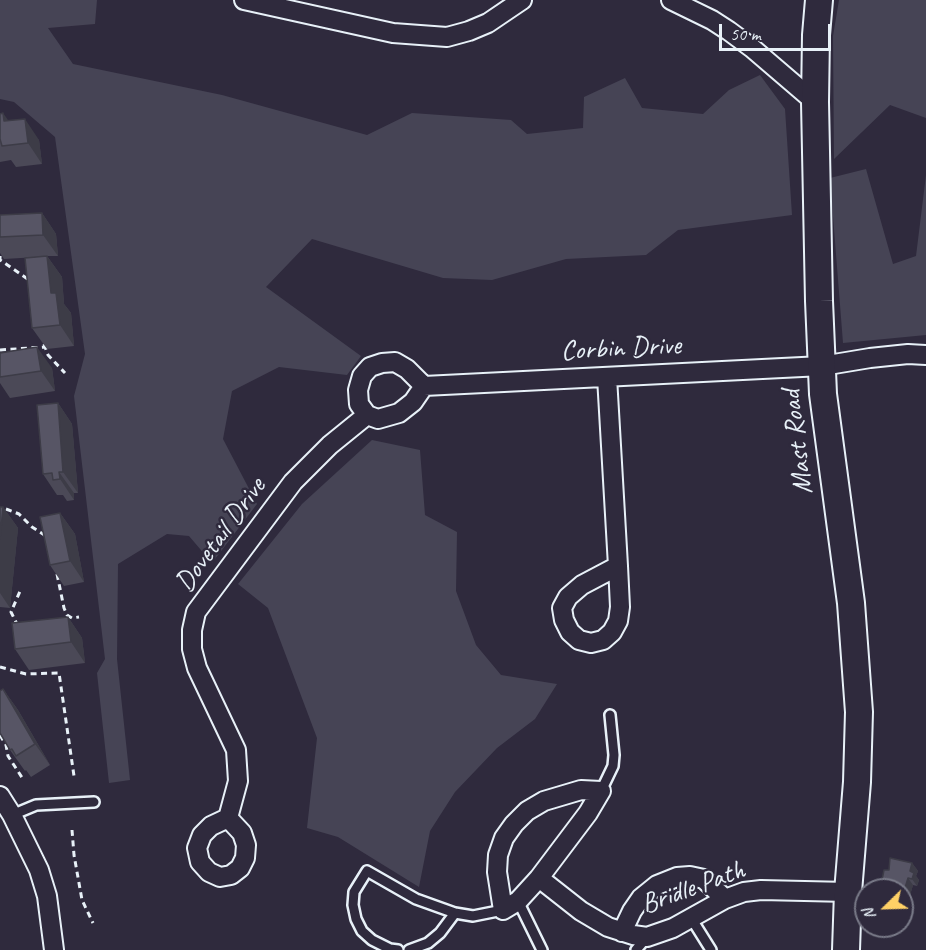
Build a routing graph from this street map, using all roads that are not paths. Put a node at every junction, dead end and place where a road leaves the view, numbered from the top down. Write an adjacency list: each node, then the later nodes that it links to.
1 (244, 0): 2 (street)
2 (522, 0)
3 (671, 0): 5 (street)
4 (819, 0): 5 (street, Mast Road)
5 (815, 102): 7 (street, Mast Road)
6 (926, 355): 7 (street, Corbin Drive)
7 (822, 366): 8 (street, Corbin Drive); 19 (street, Mast Road)
8 (607, 377): 9 (street, Corbin Drive); 11 (street)
9 (424, 386): 10 (street); 10 (street)
10 (367, 415): 17 (street, Dovetail Drive)
11 (618, 566)
12 (610, 715): 13 (lane)
13 (601, 791): 18 (street); 21 (street)
14 (0, 796): 16 (street)
15 (94, 802): 16 (lane)
16 (12, 815): 26 (street)
17 (228, 818)
18 (539, 878): 21 (street); 24 (street, Bridle Path)
19 (848, 892): 20 (street, Bridle Path); 31 (street, Mast Road)
20 (725, 899): 23 (street, Bridle Path); 24 (street)
21 (511, 905): 22 (lane); 29 (lane)
22 (455, 913): 27 (lane); 28 (lane)
23 (691, 918): 25 (street, Bridle Path); 30 (lane)
24 (622, 932): 25 (street, Bridle Path)
25 (642, 943)
26 (54, 950)
27 (398, 950)
28 (409, 950)
29 (542, 950)
30 (711, 950)
31 (846, 950)

